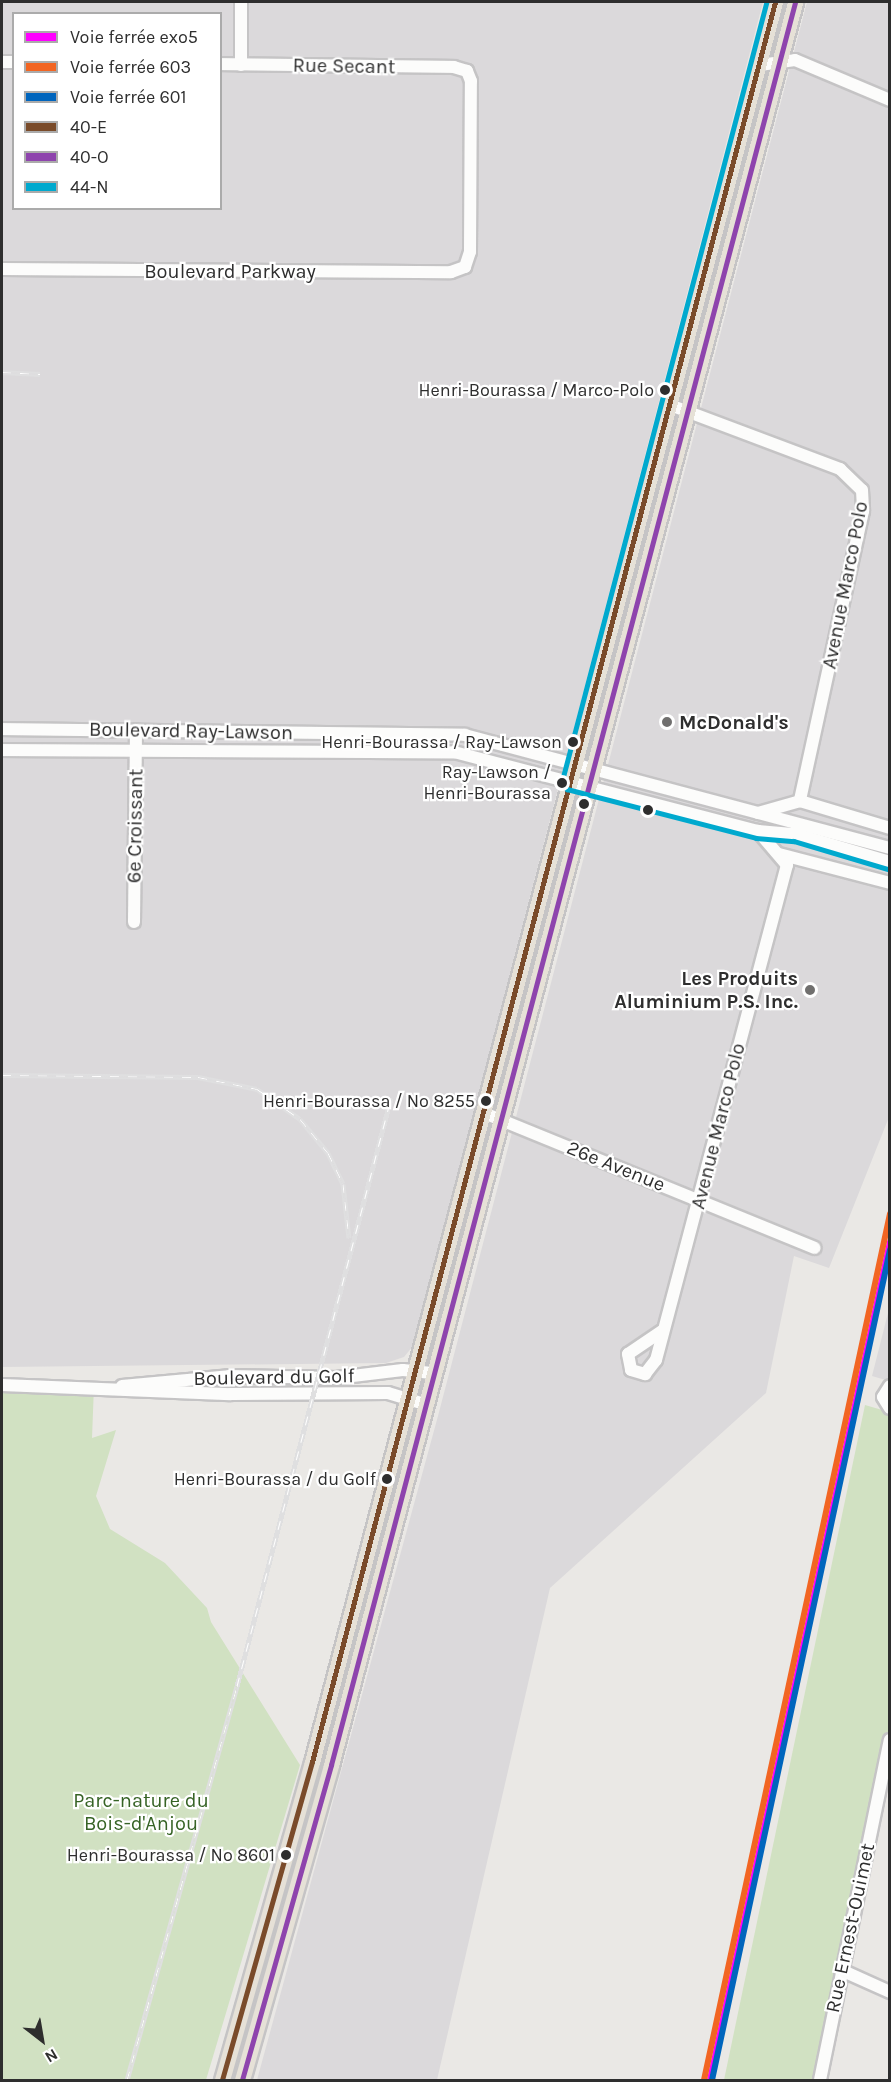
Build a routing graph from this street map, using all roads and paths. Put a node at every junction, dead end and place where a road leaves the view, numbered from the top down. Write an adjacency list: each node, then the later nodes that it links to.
1 (241, 2): 6 (street)
2 (775, 2): 7 (main road)
3 (795, 2): 4 (main road)
4 (778, 60): 7 (street); 8 (street); 12 (main road)
5 (222, 64): 6 (street, Rue Secant)
6 (241, 64): 10 (street, Rue Secant)
7 (760, 65): 11 (main road)
8 (890, 100)
9 (2, 269): 10 (street, Boulevard Parkway)
10 (458, 271)
11 (670, 405): 12 (street, Avenue Marco Polo); 19 (main road)
12 (685, 411): 20 (main road); 23 (street, Avenue Marco Polo)
13 (2, 729): 14 (street, Boulevard Ray-Lawson)
14 (136, 730): 15 (street, Boulevard Ray-Lawson); 17 (street, 6e Croissant)
15 (173, 730): 18 (street); 19 (street, Boulevard Ray-Lawson)
16 (2, 750): 17 (street, Boulevard Ray-Lawson)
17 (136, 751): 18 (street, Boulevard Ray-Lawson); 32 (street, 6e Croissant)
18 (173, 752): 21 (street, Boulevard Ray-Lawson)
19 (576, 763): 20 (street, Boulevard Ray-Lawson); 21 (main road)
20 (592, 769): 22 (main road); 24 (street, Boulevard Ray-Lawson)
21 (569, 782): 22 (street, Boulevard Ray-Lawson); 33 (main road)
22 (585, 786): 27 (street, Boulevard Ray-Lawson); 34 (main road)
23 (800, 801): 24 (street); 25 (street)
24 (756, 813): 26 (street, Boulevard Ray-Lawson)
25 (890, 828)
26 (794, 829): 27 (street, Boulevard Ray-Lawson); 28 (street); 30 (street)
27 (758, 831): 29 (street)
28 (890, 848)
29 (779, 854): 31 (street); 35 (street, Avenue Marco Polo)
30 (890, 862)
31 (890, 883)
32 (134, 922)
33 (484, 1113): 34 (street, 26e Avenue); 38 (main road)
34 (501, 1119): 35 (street, 26e Avenue); 39 (main road)
35 (699, 1200): 36 (street, 26e Avenue); 37 (street, Avenue Marco Polo)
36 (815, 1248)
37 (662, 1331)
38 (415, 1371): 39 (street, Boulevard du Golf); 42 (street, Boulevard du Golf); 43 (main road)
39 (434, 1373): 44 (main road)
40 (2, 1385): 42 (street, Boulevard du Golf)
41 (890, 1386): 45 (street)
42 (115, 1387): 43 (street, Boulevard du Golf)
43 (407, 1398): 44 (street, Boulevard du Golf); 49 (main road)
44 (424, 1404): 50 (main road)
45 (890, 1408)
46 (890, 1740): 47 (street, Rue Ernest-Ouimet)
47 (841, 1970): 48 (street); 51 (street, Rue Ernest-Ouimet)
48 (890, 1992)
49 (222, 2080)
50 (242, 2080)
51 (820, 2080)

